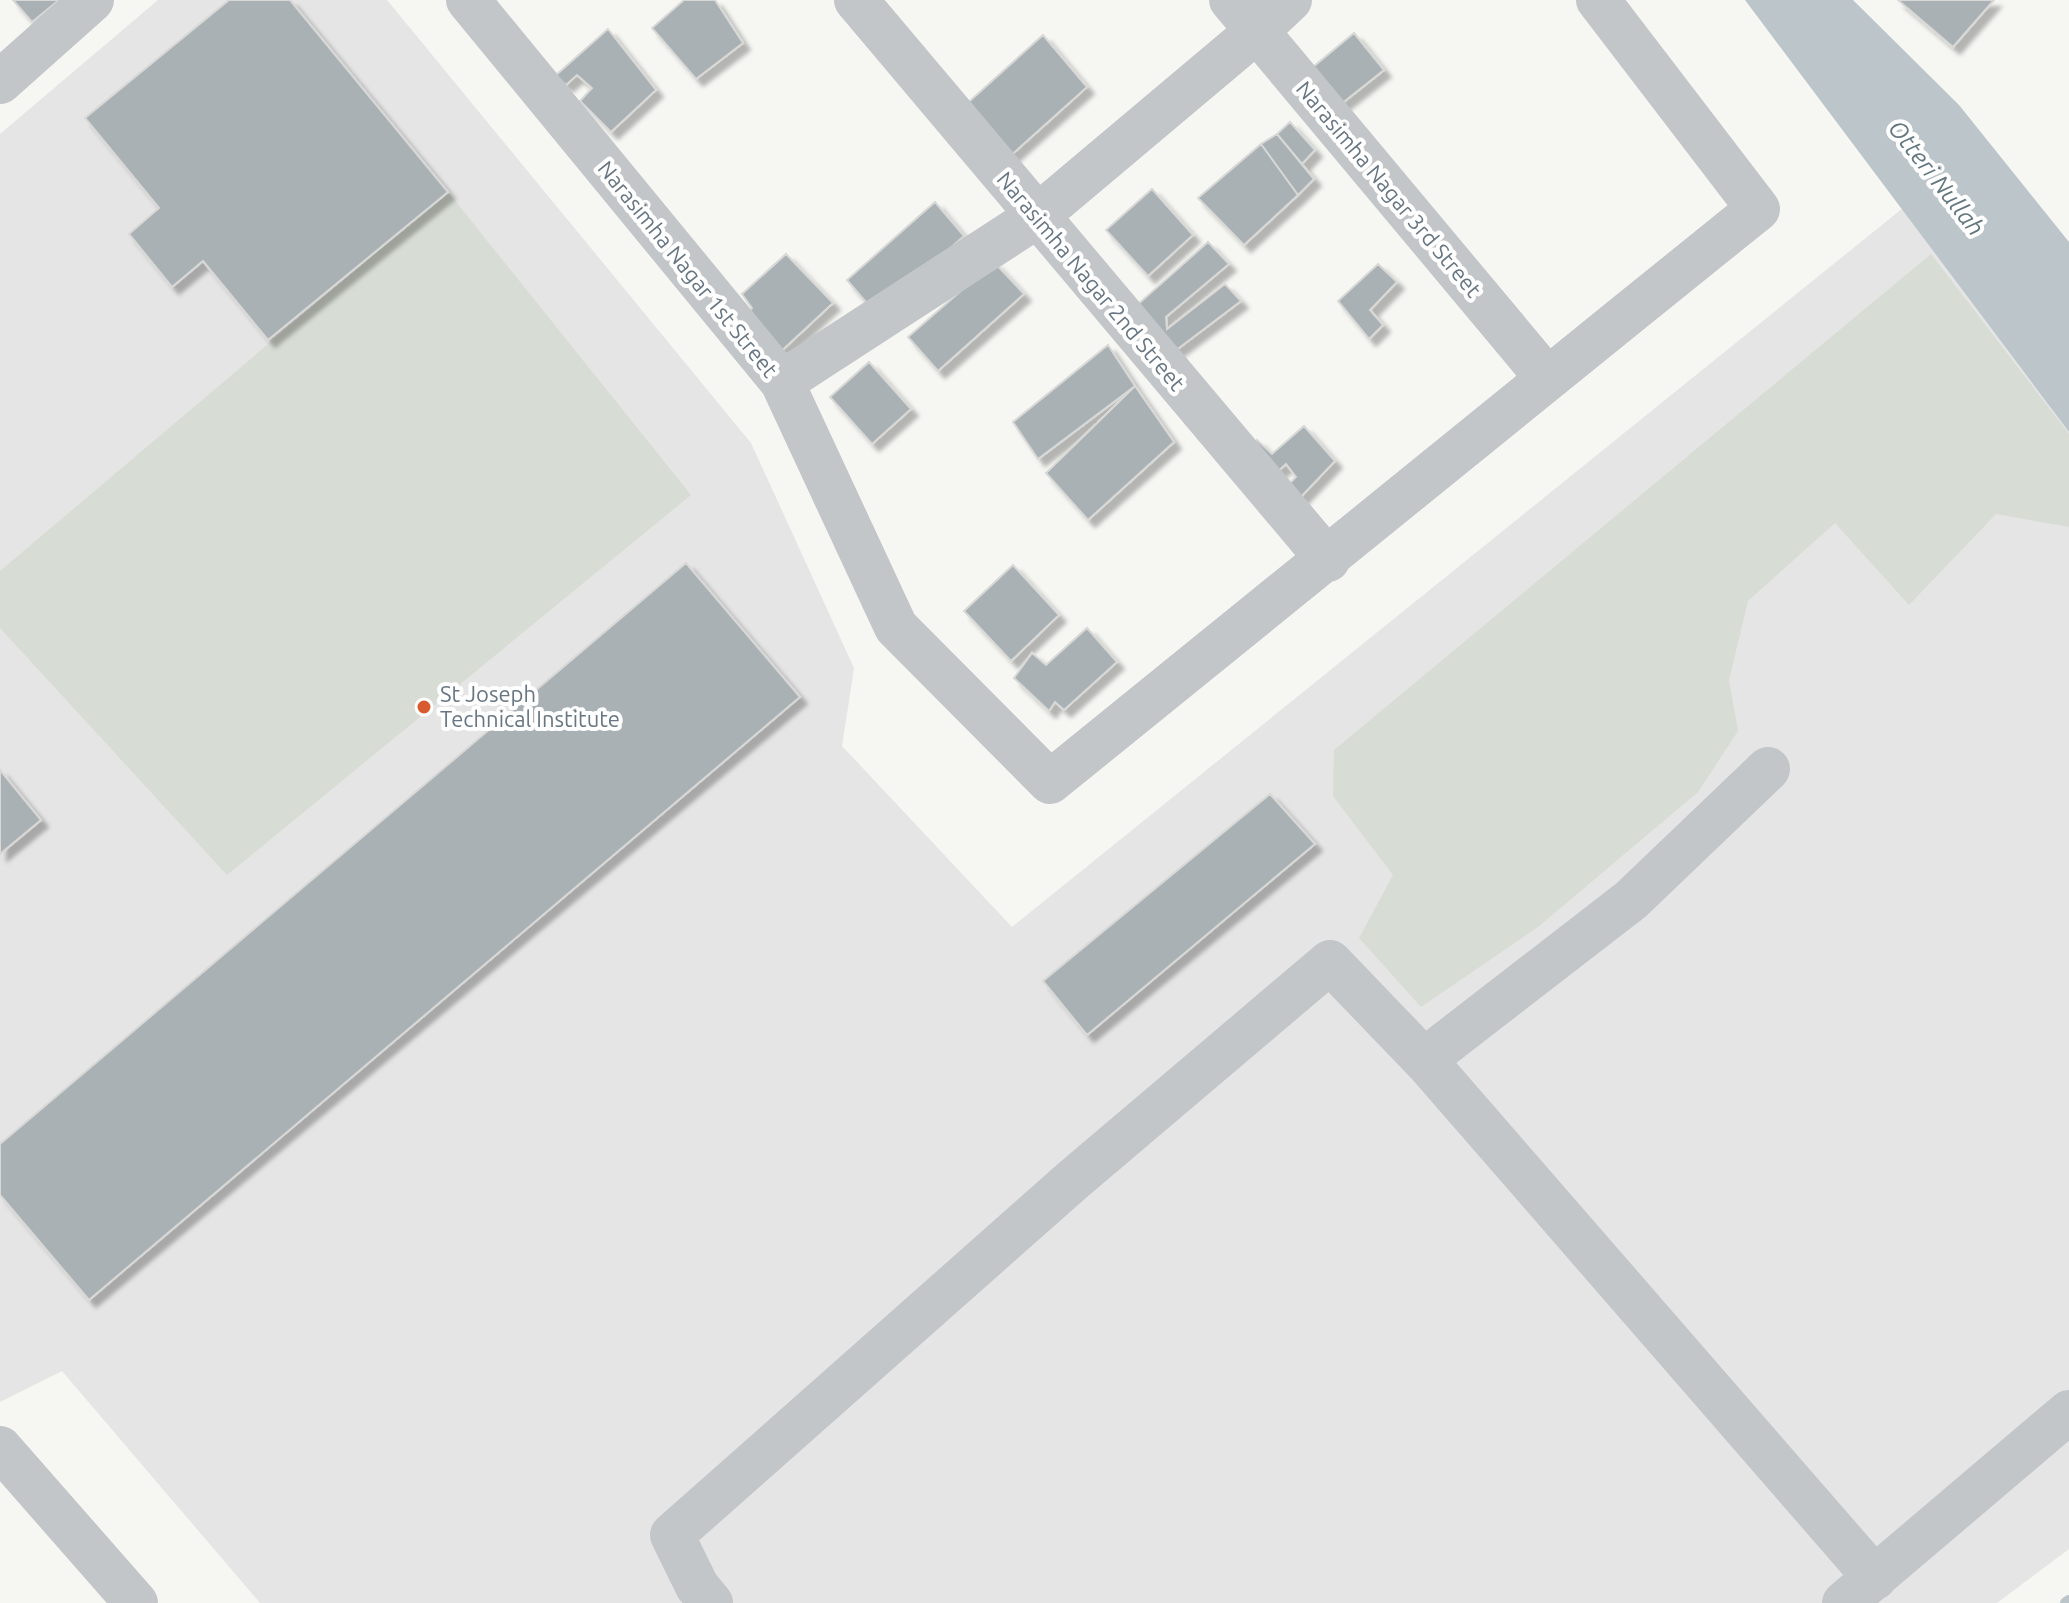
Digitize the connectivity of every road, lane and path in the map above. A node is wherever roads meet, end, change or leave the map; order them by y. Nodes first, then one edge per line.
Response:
1 (92, 0) edge
2 (468, 0) edge
3 (856, 0) edge
4 (1290, 0) edge
5 (1598, 0) edge
6 (1244, 16) edge
7 (1, 79) edge
8 (1036, 217) junction
9 (1547, 378) junction
10 (782, 382) junction
11 (1328, 560) junction
12 (1768, 769) dead end
13 (1424, 1060) junction
14 (2069, 1412) edge
15 (0, 1448) edge
16 (1860, 1590) edge
17 (136, 1603) edge
18 (711, 1603) edge

1 - 7 street
2 - 10 street, Narasimha Nagar 1st Street
3 - 8 street, Narasimha Nagar 2nd Street
4 - 6 street
5 - 9 street
6 - 8 street
6 - 9 street, Narasimha Nagar 3rd Street
8 - 10 street
8 - 11 street, Narasimha Nagar 2nd Street
9 - 11 street
10 - 11 street, Narasimha Nagar 1st Street
12 - 13 street
13 - 16 street
13 - 18 street
14 - 16 street
15 - 17 street

